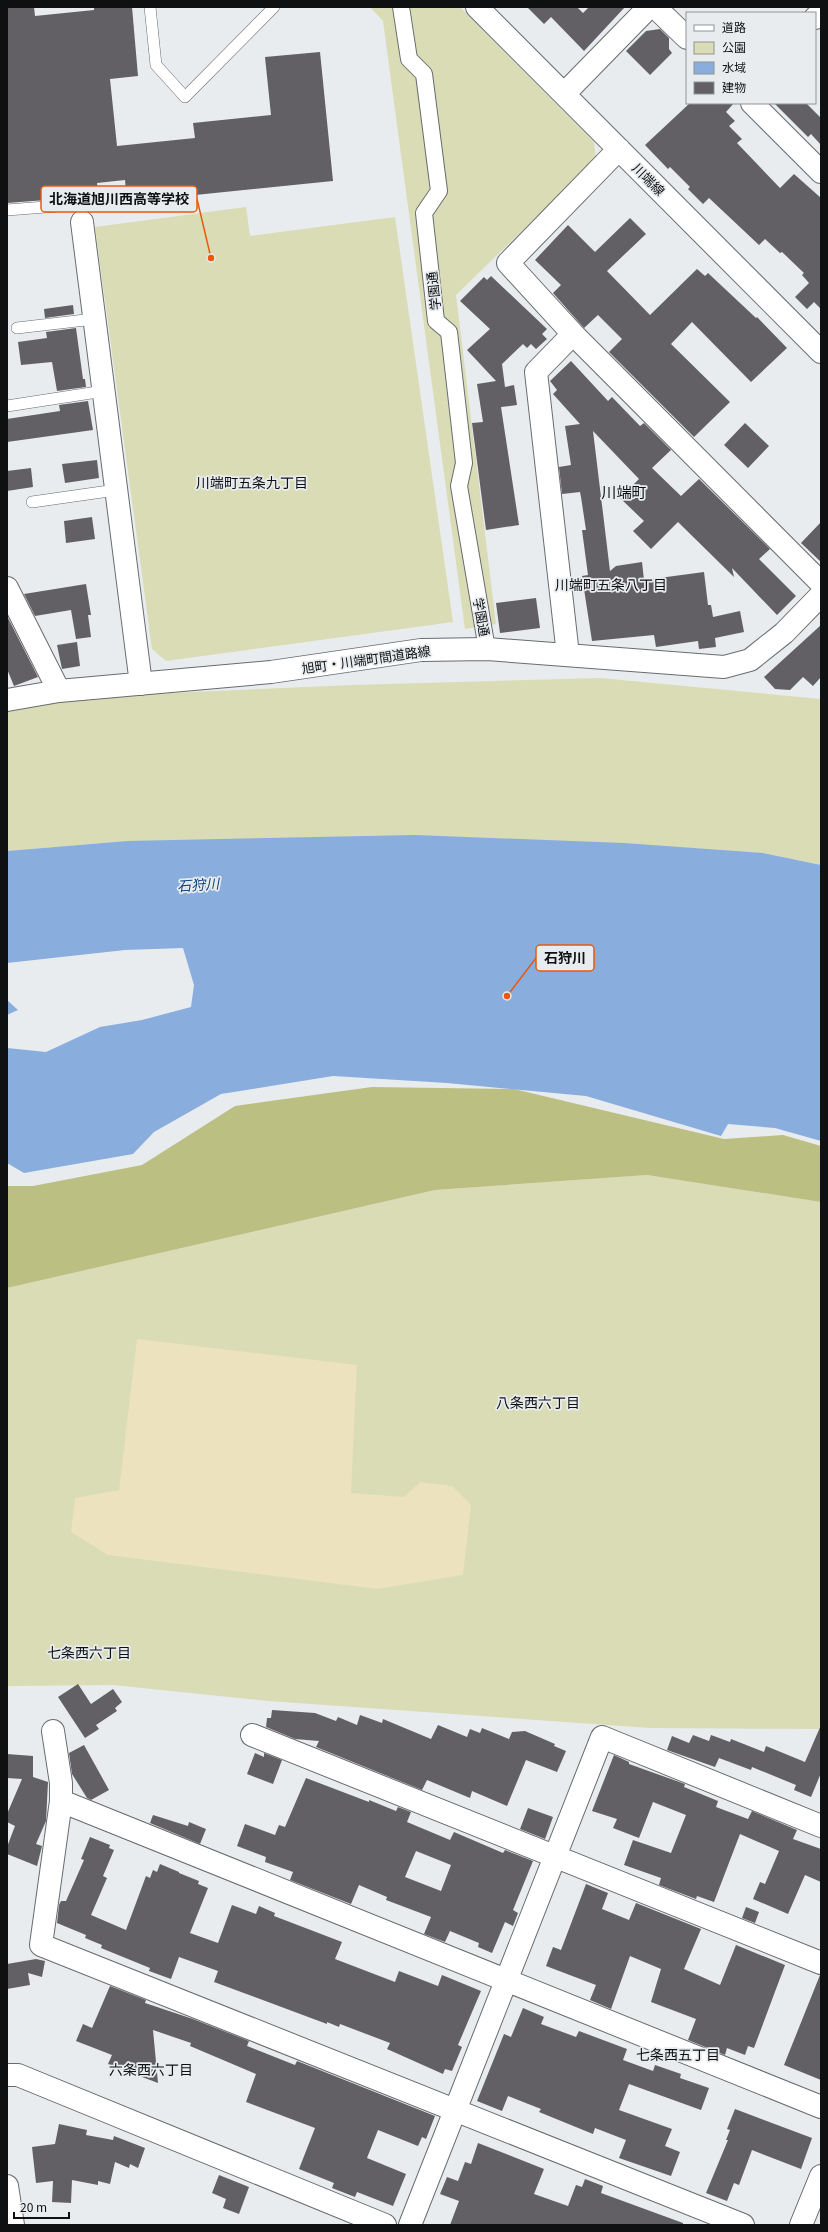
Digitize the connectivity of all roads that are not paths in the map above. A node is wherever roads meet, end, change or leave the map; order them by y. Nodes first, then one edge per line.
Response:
1 (150, 7) edge
2 (274, 7) edge
3 (401, 7) edge
4 (477, 7) edge
5 (649, 7) edge
6 (656, 7) edge
7 (686, 37) edge
8 (564, 94) junction
9 (753, 104) edge
10 (619, 149) junction
11 (821, 172) edge
12 (7, 210) edge
13 (83, 213) joint
14 (94, 319) junction
15 (17, 328) dead end
16 (573, 334) junction
17 (821, 352) edge
18 (104, 391) junction
19 (7, 406) edge
20 (116, 490) junction
21 (32, 502) dead end
22 (821, 583) edge
23 (7, 588) edge
24 (821, 595) edge
25 (487, 649) junction
26 (568, 655) junction
27 (141, 684) junction
28 (59, 691) junction
29 (7, 700) edge
30 (53, 1731) dead end
31 (252, 1736) dead end
32 (61, 1801) junction
33 (821, 1826) edge
34 (556, 1857) junction
35 (821, 1963) edge
36 (508, 1981) junction
37 (7, 2075) edge
38 (821, 2107) edge
39 (456, 2111) junction
40 (821, 2176) edge
41 (7, 2186) edge
42 (13, 2225) edge
43 (385, 2225) edge
44 (410, 2225) edge
45 (743, 2225) edge
46 (801, 2225) edge

1 - 2 lane
3 - 25 street, 学園通
4 - 8 street, 川端線
5 - 8 street
6 - 7 street
8 - 10 street, 川端線
9 - 11 street
10 - 16 street
10 - 17 street, 川端線
12 - 13 lane
13 - 14 street
14 - 15 lane
14 - 18 street
16 - 22 street
16 - 26 street
18 - 19 lane
18 - 20 street
20 - 21 lane
20 - 27 street
23 - 28 street
24 - 26 street, 旭町・川端町間道路線
25 - 26 street, 旭町・川端町間道路線
25 - 27 street, 旭町・川端町間道路線
27 - 28 street, 旭町・川端町間道路線
28 - 29 street, 旭町・川端町間道路線
30 - 32 street
31 - 34 street
32 - 36 street
32 - 39 street
33 - 34 street
34 - 35 street
34 - 36 street
36 - 38 street
36 - 39 street
37 - 43 street
39 - 44 street
39 - 45 street
40 - 46 street
41 - 42 street

